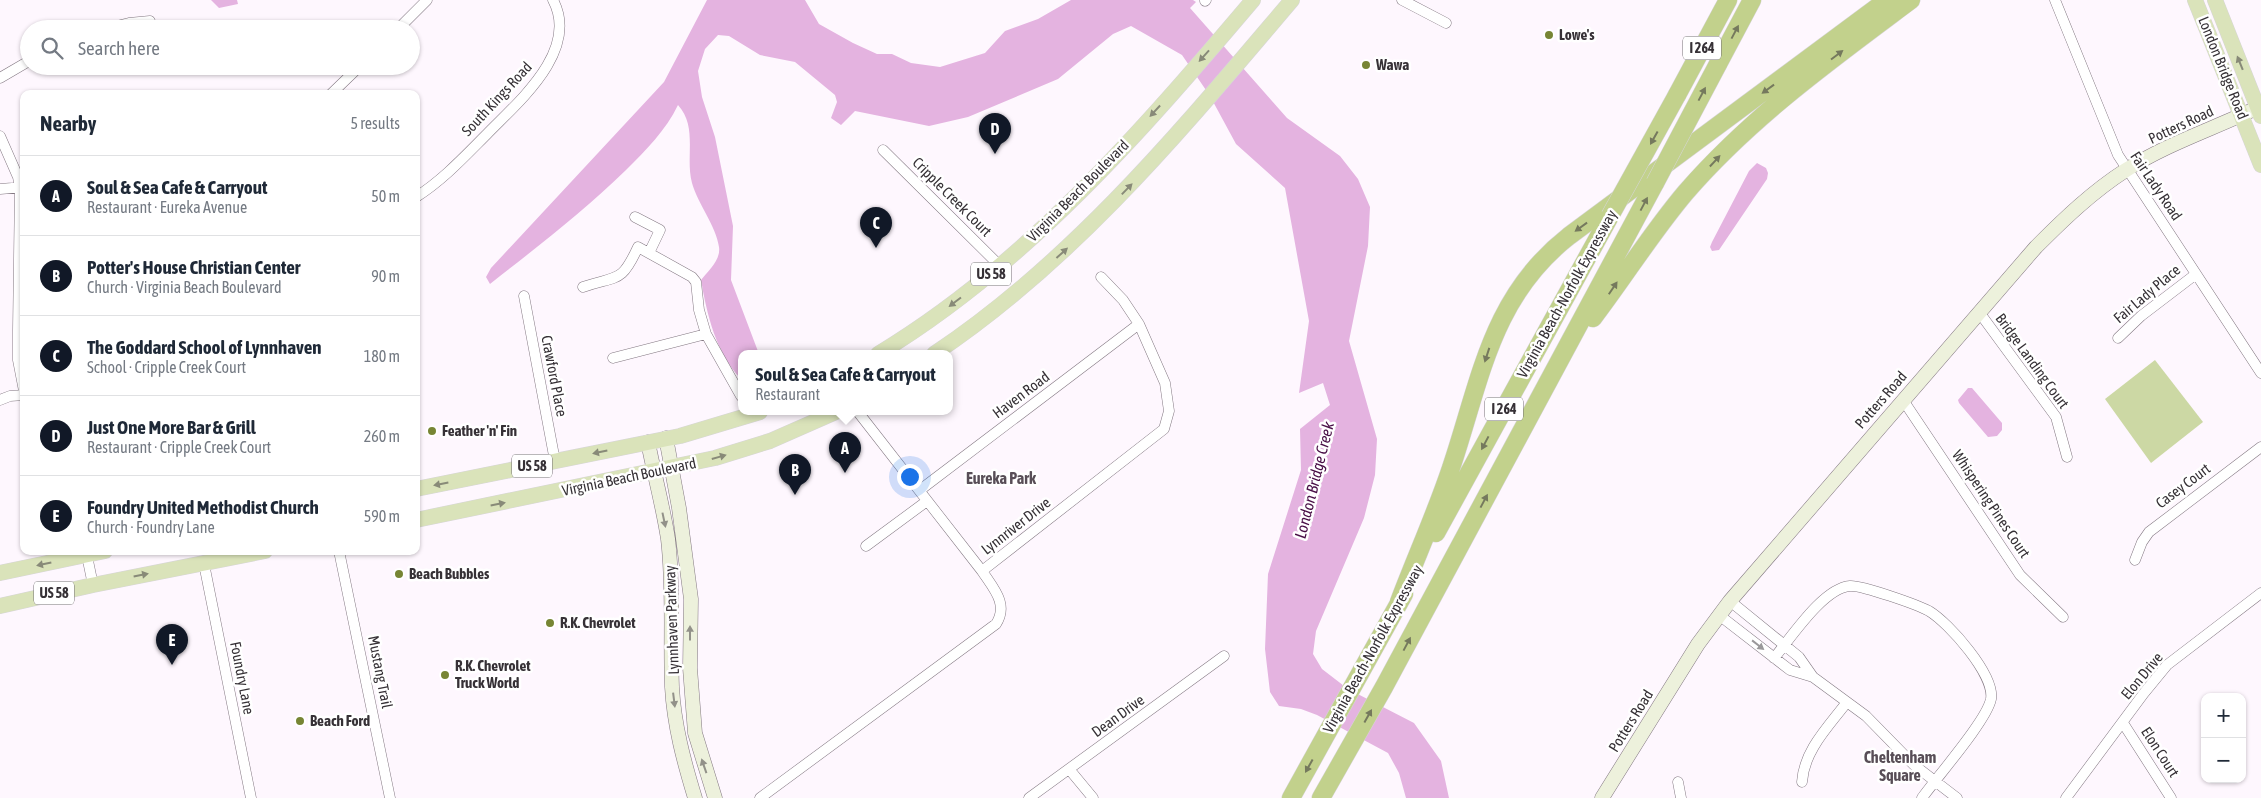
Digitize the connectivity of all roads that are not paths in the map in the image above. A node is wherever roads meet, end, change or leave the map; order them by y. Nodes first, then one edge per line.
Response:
1 (427, 0) edge
2 (553, 0) edge
3 (1253, 0) edge
4 (1292, 0) edge
5 (1402, 0) edge
6 (1728, 0) edge
7 (1752, 0) edge
8 (1887, 0) edge
9 (1911, 0) edge
10 (2055, 0) edge
11 (2195, 0) edge
12 (2215, 0) edge
13 (407, 20) edge
14 (1446, 23) dead end
15 (20, 66) edge
16 (351, 75) edge
17 (0, 78) edge
18 (335, 90) edge
19 (2260, 110) edge
20 (2242, 115) junction
21 (0, 136) edge
22 (883, 150) dead end
23 (2261, 165) edge
24 (2127, 170) junction
25 (20, 182) edge
26 (20, 187) edge
27 (0, 189) edge
28 (420, 195) edge
29 (635, 217) dead end
30 (649, 253) junction
31 (20, 259) edge
32 (1000, 266) junction
33 (2196, 274) junction
34 (1101, 277) dead end
35 (583, 287) dead end
36 (524, 296) dead end
37 (1979, 312) junction
38 (1140, 324) junction
39 (706, 334) junction
40 (2118, 338) dead end
41 (884, 350) edge
42 (940, 350) edge
43 (613, 358) dead end
44 (1554, 370) junction
45 (20, 371) edge
46 (2261, 373) edge
47 (738, 391) edge
48 (20, 394) edge
49 (0, 400) edge
50 (1903, 400) junction
51 (746, 415) edge
52 (829, 415) edge
53 (860, 415) edge
54 (666, 438) junction
55 (648, 442) junction
56 (2261, 448) edge
57 (2067, 457) dead end
58 (555, 462) junction
59 (672, 469) junction
60 (654, 473) junction
61 (420, 488) edge
62 (920, 490) junction
63 (927, 501) junction
64 (420, 519) edge
65 (866, 546) dead end
66 (78, 555) edge
67 (87, 555) edge
68 (246, 555) edge
69 (340, 555) edge
70 (2135, 560) dead end
71 (204, 564) junction
72 (982, 571) junction
73 (0, 573) edge
74 (93, 585) junction
75 (2261, 593) edge
76 (1730, 601) junction
77 (1399, 602) junction
78 (0, 606) edge
79 (1719, 615) junction
80 (2063, 617) dead end
81 (1785, 645) junction
82 (1224, 656) dead end
83 (1774, 658) junction
84 (1813, 677) junction
85 (1847, 702) junction
86 (2123, 723) junction
87 (1069, 770) junction
88 (1934, 780) junction
89 (1678, 782) dead end
90 (1802, 782) dead end
91 (251, 798) edge
92 (390, 798) edge
93 (695, 798) edge
94 (715, 798) edge
95 (760, 798) edge
96 (1029, 798) edge
97 (1093, 798) edge
98 (1291, 798) edge
99 (1321, 798) edge
100 (1602, 798) edge
101 (1681, 798) edge
102 (1922, 798) edge
103 (1957, 798) edge
104 (2066, 798) edge
105 (2171, 798) edge

1 - 13 street
2 - 28 street, South Kings Road
3 -> 32 main road, Virginia Beach Boulevard / US 58
42 -> 4 main road, US 58
5 - 14 street
6 -> 77 highway, Virginia Beach-Norfolk Expressway / I 264, bridge
44 -> 7 highway, Virginia Beach-Norfolk Expressway / I 264, bridge
8 -> 77 highway
44 -> 9 highway
10 - 24 street, Fair Lady Road
11 - 20 main road, London Bridge Road
19 -> 12 main road, London Bridge Road
15 - 17 street
16 - 18 street
19 - 20 street, Potters Road
20 - 23 main road, London Bridge Road
20 - 24 street, Potters Road
21 - 25 street
22 - 32 street, Cripple Creek Court
24 - 33 street, Fair Lady Road
24 - 37 street, Potters Road
26 - 27 street
29 - 30 street
30 - 35 street
30 - 39 street
31 - 45 street
32 -> 41 main road, Virginia Beach Boulevard / US 58
33 - 40 street, Fair Lady Place
33 - 46 street, Fair Lady Road
34 - 38 street, Lynnriver Drive
36 - 58 street, Crawford Place
37 - 50 street, Potters Road
37 - 57 street, Bridge Landing Court
38 - 62 street, Haven Road
38 - 72 street, Lynnriver Drive
39 - 43 street
39 - 47 street
99 -> 44 highway, Virginia Beach-Norfolk Expressway / I 264
48 - 49 street
50 - 76 street, Potters Road
50 - 80 street, Whispering Pines Court
51 - 54 main road, Virginia Beach Boulevard / US 58
59 -> 52 main road, Virginia Beach Boulevard / US 58
53 - 62 street
54 - 55 main road, Virginia Beach Boulevard / US 58
54 - 59 street, Lynnhaven Parkway
55 -> 58 main road, Virginia Beach Boulevard / US 58
55 - 60 street, Lynnhaven Parkway
56 - 70 street, Casey Court
58 -> 61 main road, Virginia Beach Boulevard / US 58
59 - 60 main road, Virginia Beach Boulevard / US 58
94 -> 59 street, Lynnhaven Parkway
64 -> 60 main road, Virginia Beach Boulevard / US 58
60 -> 93 street, Lynnhaven Parkway
62 - 63 street
63 - 65 street
63 - 72 street
66 -> 73 main road, US 58
67 - 74 street
68 - 71 main road, US 58
69 - 92 street, Mustang Trail
74 -> 71 main road, US 58
71 - 91 street, Foundry Lane
72 - 95 street, Lynnriver Drive
74 - 78 main road, US 58
75 - 86 street, Elon Drive
76 - 79 street, Potters Road
76 - 81 street
77 -> 98 highway, Virginia Beach-Norfolk Expressway / I 264
79 -> 83 street
79 - 100 street, Potters Road
81 - 83 street
81 - 84 street
81 - 88 street
82 - 87 street, Dean Drive
83 - 84 street
84 - 85 street
85 - 88 street
85 - 90 street
86 - 104 street, Elon Drive
86 - 105 street, Elon Court
87 - 96 street, Dean Drive
87 - 97 street
88 - 102 street
88 - 103 street
89 - 101 street

